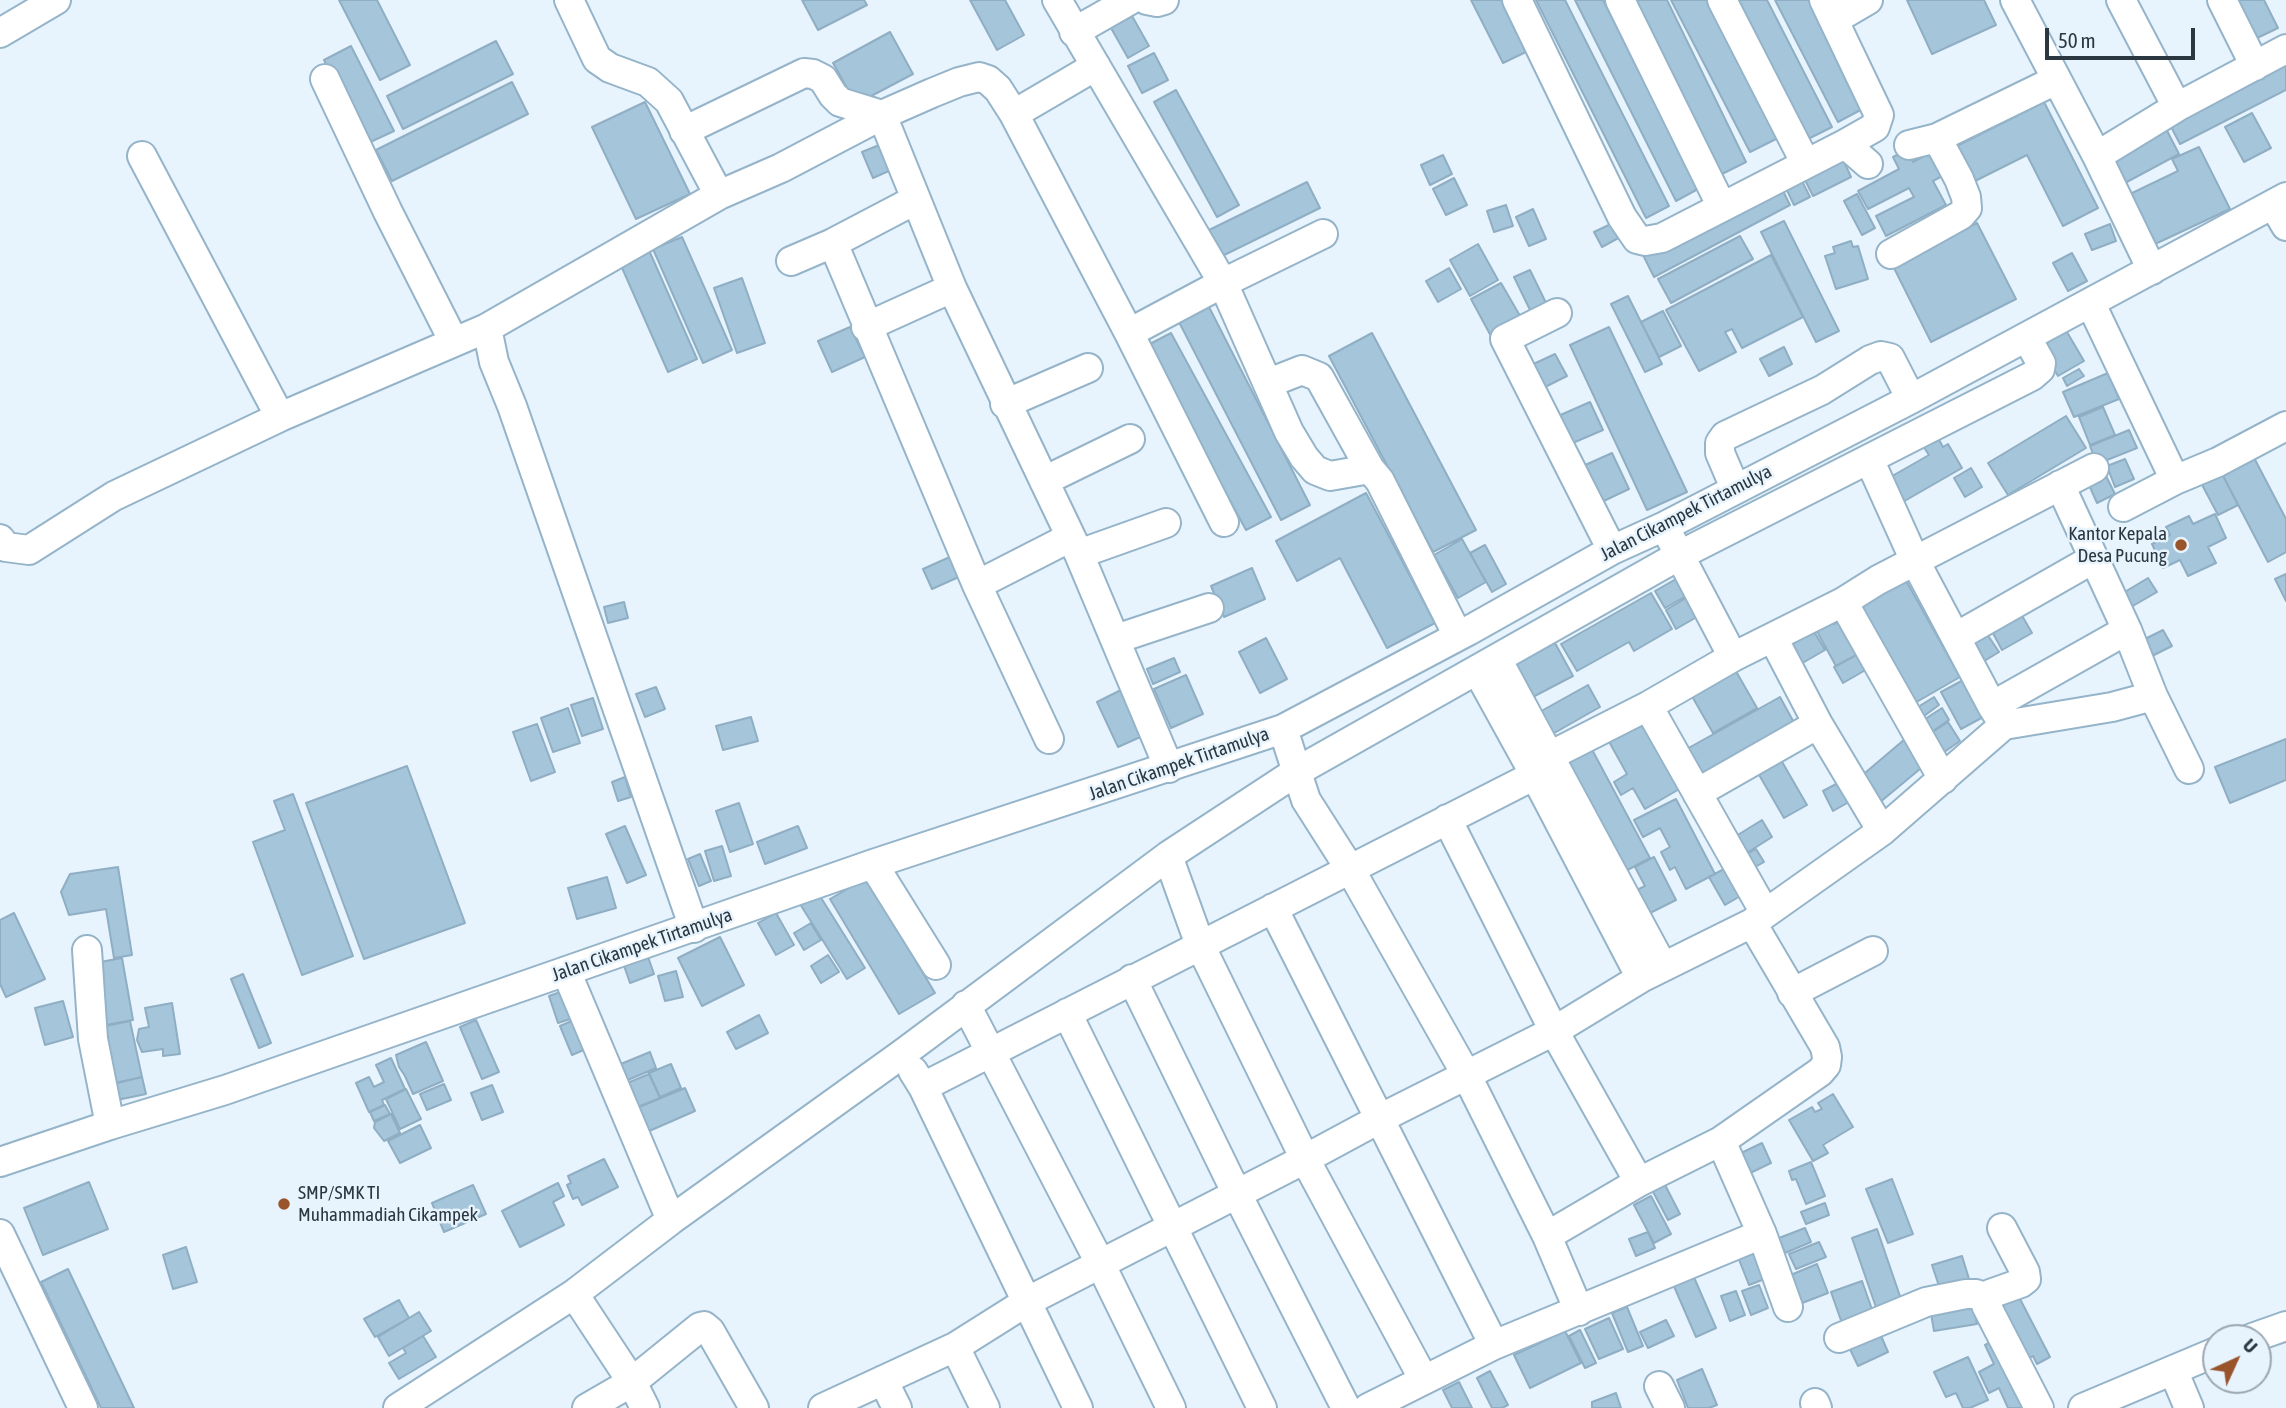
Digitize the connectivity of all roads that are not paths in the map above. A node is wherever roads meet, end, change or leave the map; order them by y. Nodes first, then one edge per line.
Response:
1 (56, 0) edge
2 (569, 0) edge
3 (1038, 0) edge
4 (1057, 0) edge
5 (1130, 0) edge
6 (1147, 0) edge
7 (1164, 0) edge
8 (1517, 0) edge
9 (1620, 0) edge
10 (1722, 0) edge
11 (1868, 0) edge
12 (2015, 0) edge
13 (2121, 0) edge
14 (2222, 0) edge
15 (1829, 10) edge
16 (0, 33) edge
17 (1084, 48) junction
18 (2286, 49) edge
19 (2255, 66) junction
20 (325, 79) dead end
21 (2056, 80) junction
22 (2177, 107) junction
23 (1014, 114) junction
24 (883, 116) junction
25 (684, 131) junction
26 (1937, 138) junction
27 (1844, 144) junction
28 (1909, 145) dead end
29 (142, 156) dead end
30 (2097, 156) junction
31 (1806, 164) junction
32 (1868, 164) dead end
33 (719, 195) junction
34 (915, 200) junction
35 (1721, 205) junction
36 (2282, 209) edge
37 (1323, 234) dead end
38 (833, 243) junction
39 (1891, 254) dead end
40 (790, 261) dead end
41 (2152, 270) junction
42 (1223, 283) junction
43 (952, 288) junction
44 (2091, 304) junction
45 (1557, 313) dead end
46 (866, 327) junction
47 (487, 328) junction
48 (1129, 333) junction
49 (2027, 338) junction
50 (454, 342) junction
51 (1088, 368) dead end
52 (1269, 383) junction
53 (1912, 399) junction
54 (1005, 404) junction
55 (280, 417) junction
56 (2286, 426) edge
57 (1130, 439) dead end
58 (1869, 459) junction
59 (2094, 468) dead end
60 (1370, 469) junction
61 (2175, 480) junction
62 (1044, 481) junction
63 (2060, 485) junction
64 (1735, 488) junction
65 (2123, 507) dead end
66 (1224, 522) dead end
67 (1166, 523) dead end
68 (1665, 526) junction
69 (0, 539) edge
70 (1074, 546) junction
71 (1612, 550) junction
72 (1680, 555) junction
73 (2093, 559) junction
74 (1915, 561) junction
75 (977, 585) junction
76 (1843, 602) junction
77 (1209, 608) dead end
78 (2127, 630) junction
79 (1463, 633) junction
80 (1956, 637) junction
81 (1773, 638) junction
82 (1116, 639) junction
83 (1733, 657) junction
84 (1487, 665) junction
85 (2153, 696) junction
86 (1648, 706) junction
87 (1998, 715) junction
88 (1818, 724) junction
89 (1283, 729) junction
90 (1049, 739) dead end
91 (1538, 766) junction
92 (1169, 768) junction
93 (2189, 769) dead end
94 (1296, 772) junction
95 (1943, 779) junction
96 (1697, 793) junction
97 (1447, 819) junction
98 (1882, 831) junction
99 (1168, 856) junction
100 (873, 864) junction
101 (1350, 869) junction
102 (1273, 908) junction
103 (1758, 918) junction
104 (694, 928) junction
105 (1200, 945) junction
106 (87, 950) dead end
107 (1873, 950) dead end
108 (936, 965) dead end
109 (566, 971) junction
110 (1652, 973) junction
111 (1132, 979) junction
112 (1793, 993) junction
113 (966, 1005) junction
114 (1067, 1013) junction
115 (1554, 1031) junction
116 (991, 1051) junction
117 (902, 1054) junction
118 (1467, 1076) junction
119 (923, 1087) junction
120 (1381, 1118) junction
121 (110, 1125) junction
122 (1721, 1141) junction
123 (1, 1156) edge
124 (1306, 1159) junction
125 (1639, 1182) junction
126 (1237, 1194) junction
127 (671, 1220) junction
128 (1175, 1227) junction
129 (2002, 1228) dead end
130 (0, 1234) edge
131 (1762, 1234) junction
132 (1547, 1236) junction
133 (1100, 1263) junction
134 (574, 1294) junction
135 (1986, 1298) junction
136 (1028, 1301) junction
137 (1788, 1307) dead end
138 (1579, 1311) junction
139 (1839, 1338) dead end
140 (1494, 1345) junction
141 (955, 1347) junction
142 (2202, 1358) edge
143 (2173, 1370) junction
144 (883, 1380) junction
145 (1424, 1380) junction
146 (632, 1382) junction
147 (405, 1406) edge
148 (83, 1408) edge
149 (587, 1408) edge
150 (645, 1408) edge
151 (754, 1408) edge
152 (824, 1408) edge
153 (897, 1408) edge
154 (985, 1408) edge
155 (1078, 1408) edge
156 (1171, 1408) edge
157 (1262, 1408) edge
158 (1346, 1408) edge
159 (1368, 1408) edge
160 (2039, 1408) edge
161 (2083, 1408) edge
162 (2189, 1408) edge

1 - 16 street
2 - 25 street
3 - 17 street
4 - 17 street
5 - 17 street
6 - 7 street
8 - 35 street
9 - 35 street
10 - 31 street
11 - 15 street
12 - 21 street
13 - 22 street
14 - 19 street
15 - 27 street
17 - 23 street
17 - 42 street
18 - 19 street
19 - 22 street
20 - 50 street
21 - 26 street
21 - 30 street
22 - 30 street
23 - 24 street
23 - 48 street
24 - 25 street
24 - 33 street
24 - 34 street
25 - 33 street
26 - 28 street
26 - 39 street
27 - 31 street
27 - 32 street
29 - 55 street
30 - 41 street
31 - 35 street
33 - 47 street
34 - 38 street
34 - 43 street
36 - 41 street, Jalan Cikampek Tirtamulya
37 - 42 street
38 - 40 street
38 - 46 street
41 - 44 street, Jalan Cikampek Tirtamulya
42 - 48 street
42 - 52 street
43 - 46 street
43 - 54 street
44 - 49 street, Jalan Cikampek Tirtamulya
44 - 61 street
45 - 71 street
46 - 75 street
47 - 50 street
47 - 104 street
48 - 66 street
49 - 53 street, Jalan Cikampek Tirtamulya
49 - 58 street
50 - 55 street
51 - 54 street
52 - 60 street
52 - 60 street
53 - 64 street, Jalan Cikampek Tirtamulya
53 - 64 street
54 - 62 street
55 - 69 street
56 - 61 street
57 - 62 street
58 - 72 street
58 - 74 street
59 - 63 street
60 - 79 street
61 - 65 street
62 - 70 street
63 - 73 street
63 - 74 street
64 - 68 street, Jalan Cikampek Tirtamulya
67 - 70 street
68 - 71 street, Jalan Cikampek Tirtamulya
68 - 72 street
70 - 75 street
70 - 82 street
71 - 79 street, Jalan Cikampek Tirtamulya
72 - 83 street
72 - 84 street
73 - 78 street
73 - 80 street
74 - 76 street
74 - 80 street
75 - 90 street
76 - 81 street
76 - 95 street
77 - 82 street
78 - 85 street
78 - 87 street
79 - 84 street
79 - 89 street, Jalan Cikampek Tirtamulya
80 - 87 street
81 - 83 street
81 - 88 street
82 - 92 street
83 - 86 street
84 - 91 street
84 - 94 street
85 - 87 street
85 - 93 street
86 - 91 street
86 - 96 street
87 - 95 street
88 - 96 street
88 - 98 street
89 - 92 street, Jalan Cikampek Tirtamulya
89 - 94 street
91 - 97 street
91 - 110 street
92 - 100 street, Jalan Cikampek Tirtamulya
94 - 99 street
94 - 101 street
95 - 98 street
96 - 103 street
97 - 101 street
97 - 115 street
98 - 103 street
99 - 105 street
99 - 113 street
100 - 104 street, Jalan Cikampek Tirtamulya
100 - 108 street
101 - 102 street
101 - 118 street
102 - 105 street
102 - 120 street
103 - 110 street
103 - 112 street
104 - 109 street, Jalan Cikampek Tirtamulya
105 - 111 street
105 - 124 street
106 - 121 street
107 - 112 street
109 - 121 street, Jalan Cikampek Tirtamulya
109 - 127 street
110 - 115 street
111 - 114 street
111 - 126 street
112 - 122 street
113 - 116 street
113 - 117 street
114 - 116 street
114 - 128 street
115 - 118 street
115 - 125 street
116 - 119 street
116 - 133 street
117 - 119 street
117 - 127 street
118 - 120 street
118 - 132 street
119 - 136 street
120 - 124 street
120 - 140 street
121 - 123 street, Jalan Cikampek Tirtamulya
122 - 125 street
122 - 131 street
124 - 126 street
124 - 145 street
125 - 132 street
126 - 128 street
126 - 158 street
127 - 134 street
128 - 133 street
128 - 157 street
129 - 135 street
130 - 148 street
131 - 137 street
131 - 138 street
132 - 138 street
133 - 136 street
133 - 156 street
134 - 146 street
134 - 147 street
135 - 139 street
135 - 160 street
136 - 141 street
136 - 155 street
138 - 140 street
140 - 145 street
141 - 144 street
141 - 154 street
142 - 143 street
143 - 161 street
143 - 162 street
144 - 152 street
144 - 153 street
145 - 159 street
146 - 149 street
146 - 150 street
146 - 151 street

